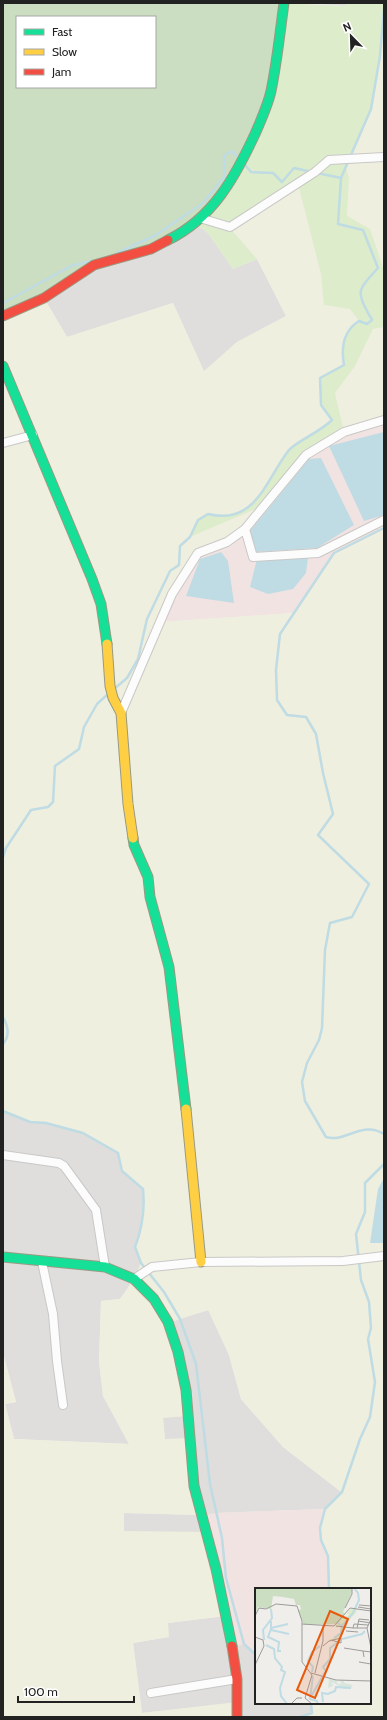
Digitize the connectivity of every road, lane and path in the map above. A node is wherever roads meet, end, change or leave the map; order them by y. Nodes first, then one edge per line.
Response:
1 (284, 3) edge
2 (384, 157) edge
3 (200, 218) junction
4 (3, 316) edge
5 (3, 366) edge
6 (384, 420) edge
7 (33, 435) junction
8 (3, 443) edge
9 (384, 520) edge
10 (245, 529) junction
11 (121, 714) junction
12 (3, 1155) edge
13 (384, 1256) edge
14 (3, 1257) edge
15 (42, 1262) junction
16 (201, 1262) junction
17 (105, 1267) junction
18 (138, 1277) junction
19 (63, 1404) dead end
20 (237, 1679) junction
21 (150, 1693) dead end
22 (237, 1717) edge

1 - 3 street
2 - 3 street
3 - 4 street
5 - 7 street
6 - 10 street
7 - 8 street
7 - 11 street
9 - 10 street
10 - 11 street
11 - 16 street
12 - 17 street
13 - 16 street
14 - 15 street
15 - 17 street
15 - 19 street
16 - 18 street
17 - 18 street
18 - 20 street
20 - 21 street
20 - 22 street

